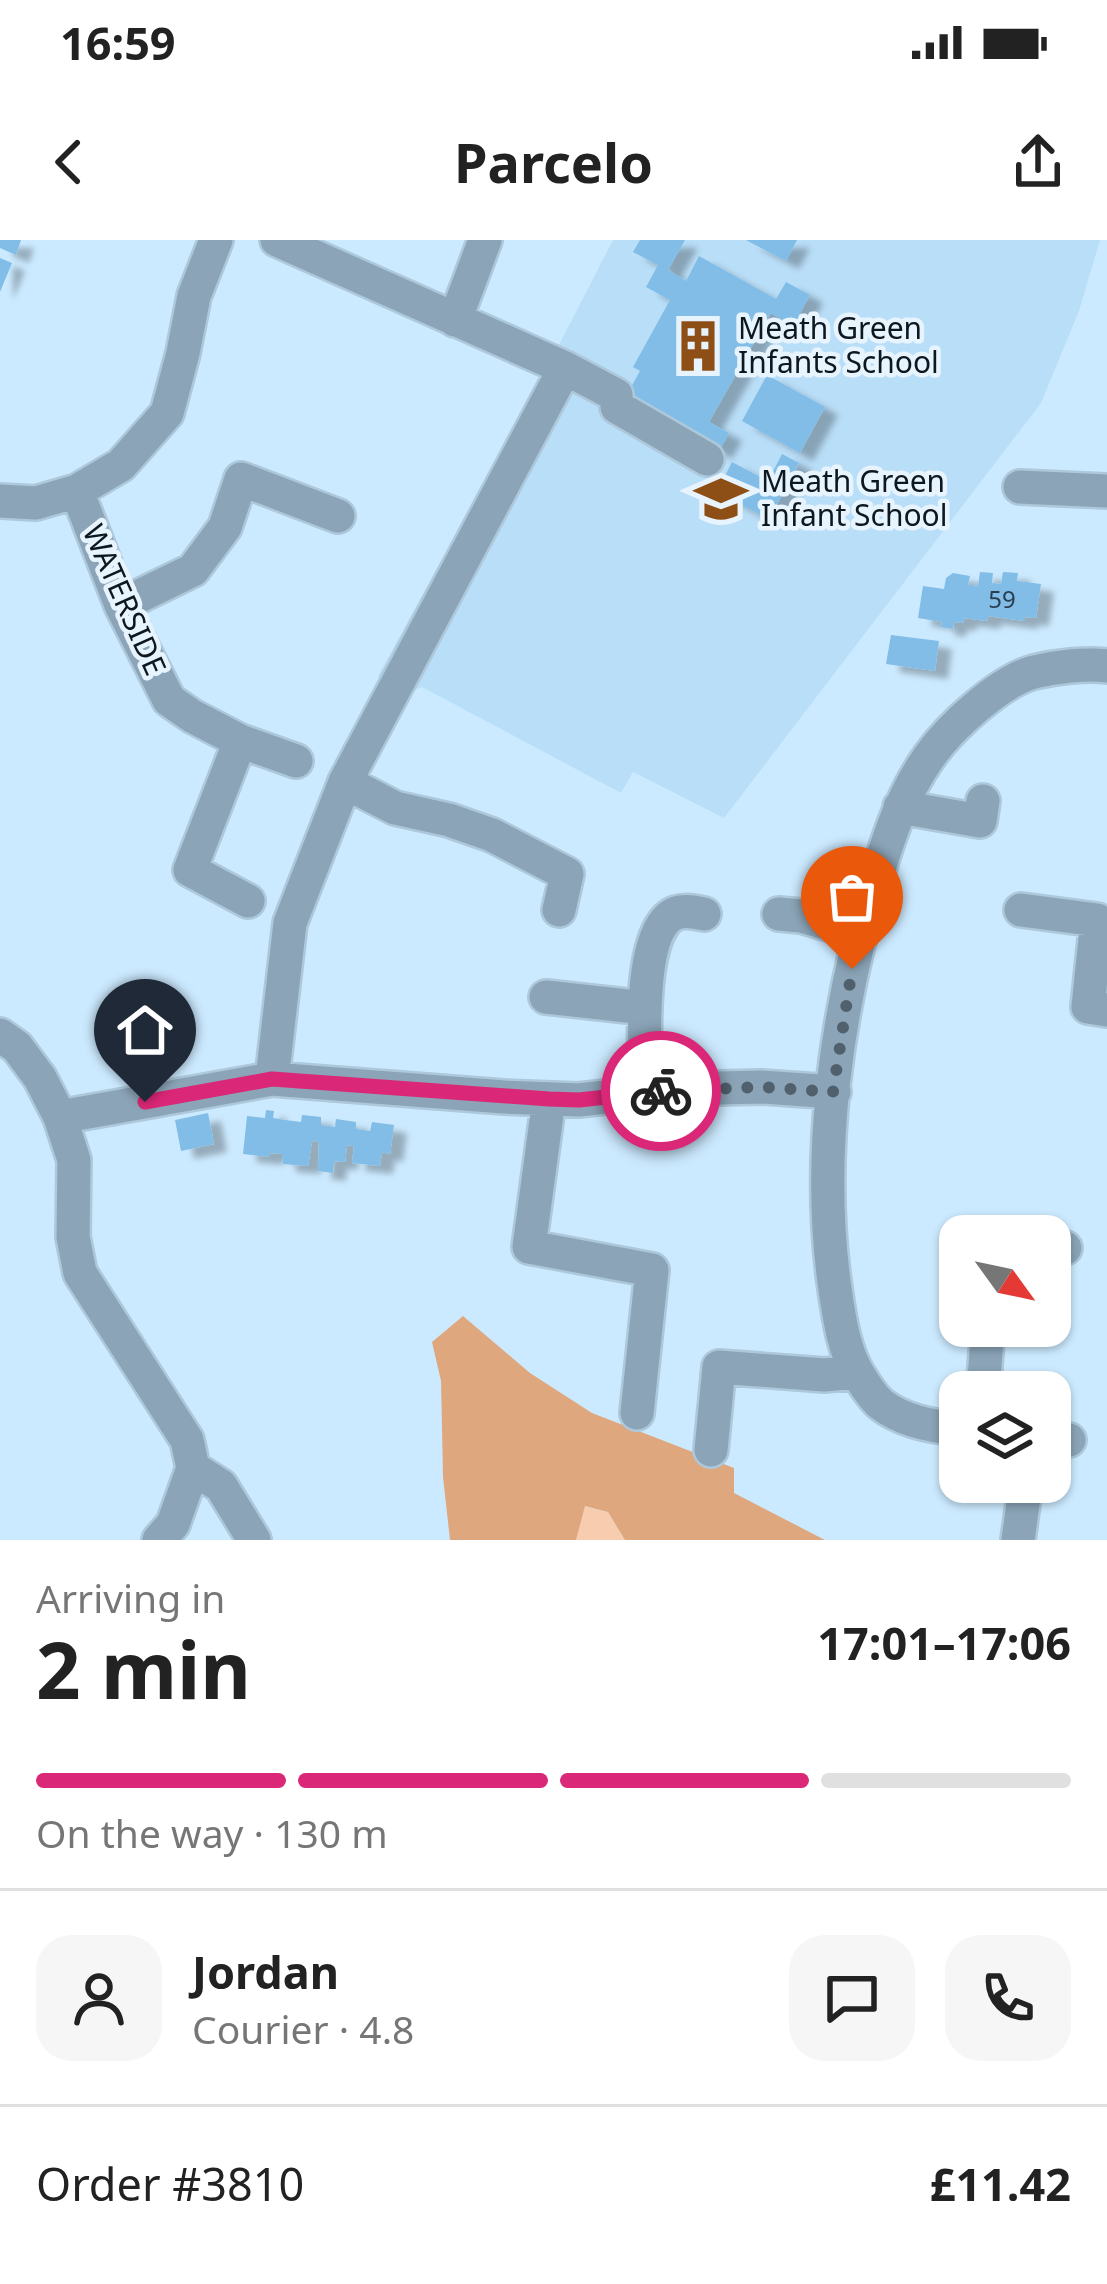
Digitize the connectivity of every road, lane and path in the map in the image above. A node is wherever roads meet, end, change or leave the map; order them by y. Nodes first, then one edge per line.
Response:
1 (216, 240) edge
2 (277, 240) edge
3 (485, 240) edge
4 (455, 320) junction
5 (558, 364) junction
6 (707, 459) dead end
7 (1020, 487) dead end
8 (1107, 490) edge
9 (77, 491) junction
10 (0, 502) edge
11 (338, 516) dead end
12 (122, 605) junction
13 (1107, 666) edge
14 (240, 741) junction
15 (296, 761) dead end
16 (344, 782) junction
17 (983, 801) dead end
18 (900, 807) junction
19 (248, 901) dead end
20 (559, 910) dead end
21 (1022, 910) dead end
22 (704, 914) dead end
23 (779, 914) dead end
24 (860, 933) junction
25 (546, 997) dead end
26 (644, 1008) junction
27 (1107, 1010) edge
28 (0, 1035) edge
29 (272, 1079) junction
30 (833, 1092) junction
31 (646, 1093) junction
32 (549, 1099) junction
33 (60, 1118) junction
34 (856, 1372) junction
35 (638, 1413) dead end
36 (939, 1427) edge
37 (711, 1450) dead end
38 (193, 1468) junction
39 (1023, 1503) edge
40 (159, 1540) edge
41 (254, 1540) edge
42 (1018, 1540) edge

1 - 9 street
2 - 4 street
3 - 4 street
4 - 5 street
5 - 6 street
5 - 16 street
7 - 8 street
9 - 10 street
9 - 12 street, WATERSIDE
11 - 12 street
12 - 14 street, WATERSIDE
13 - 18 street
14 - 15 street, WATERSIDE
14 - 19 street
16 - 20 street
16 - 29 street
17 - 18 street
18 - 24 street
21 - 27 street
22 - 26 street
23 - 24 street
24 - 30 street
25 - 26 street
26 - 31 street
28 - 33 street
29 - 32 street
29 - 33 street
30 - 31 street
30 - 34 street
31 - 32 street
32 - 35 street
33 - 38 street
34 - 36 street
34 - 37 street
38 - 40 street
38 - 41 street
39 - 42 street

